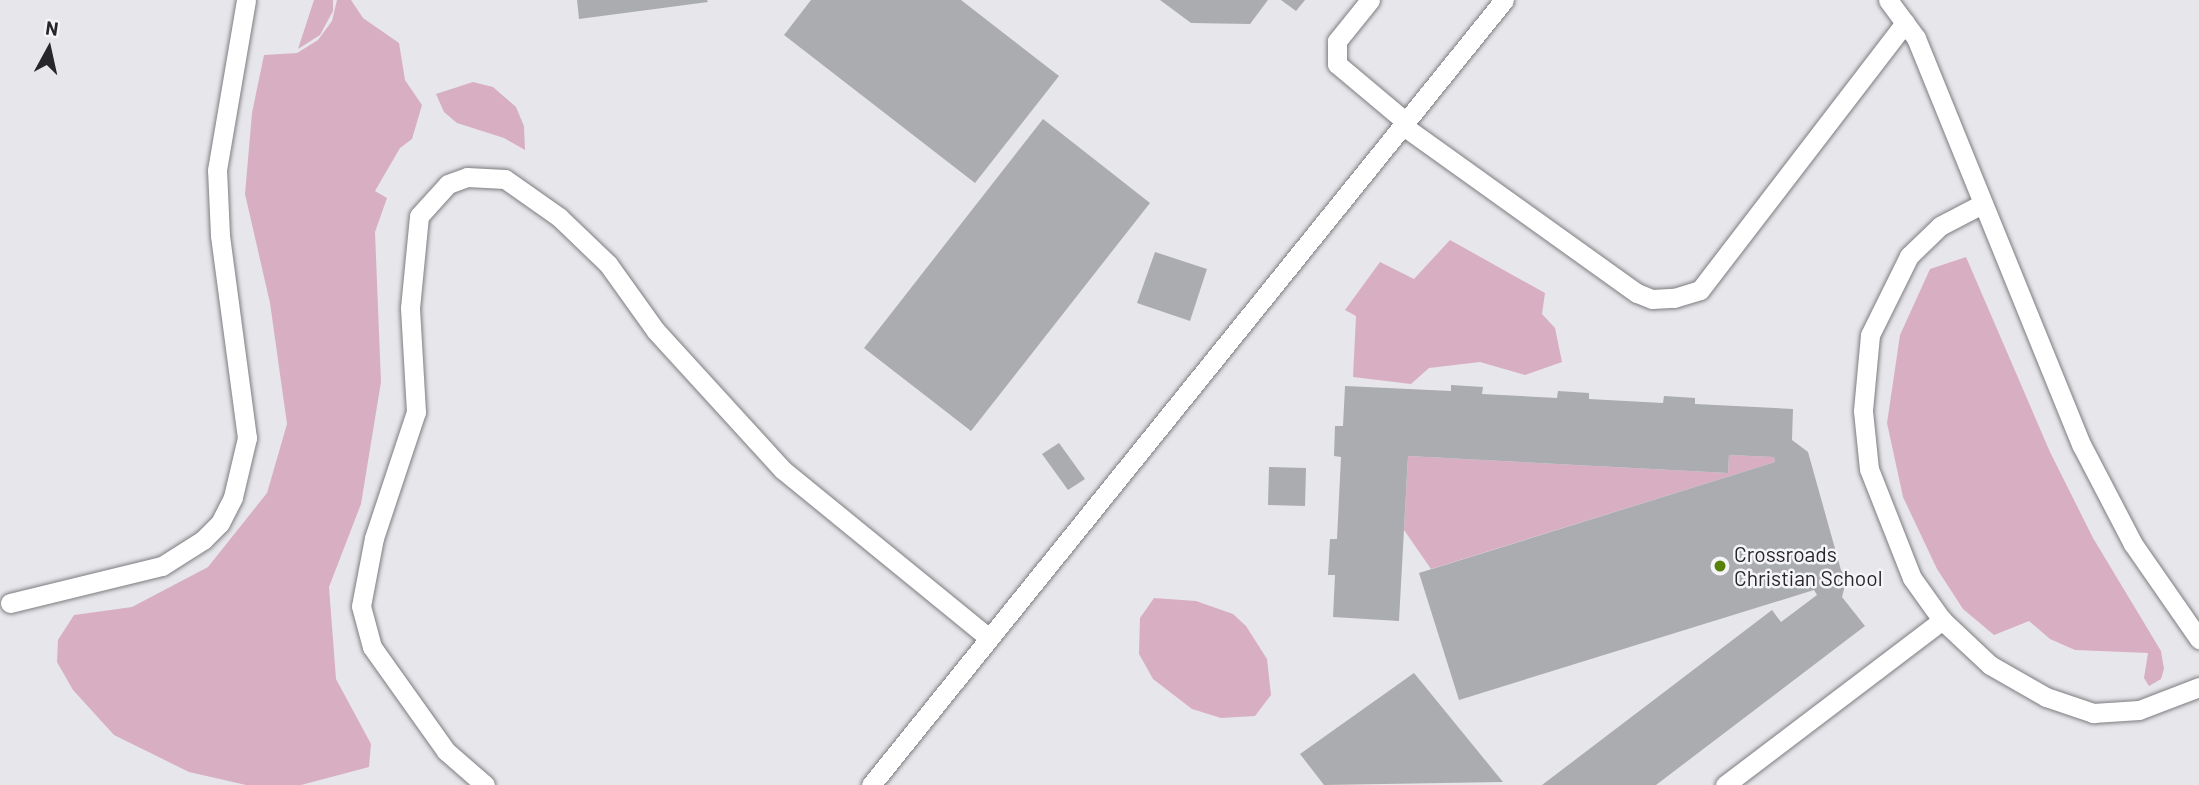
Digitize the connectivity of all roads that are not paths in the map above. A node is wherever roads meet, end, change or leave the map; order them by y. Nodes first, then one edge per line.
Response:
1 (246, 0) edge
2 (1370, 0) edge
3 (1504, 0) edge
4 (1888, 0) edge
5 (1905, 23) junction
6 (1404, 123) junction
7 (1983, 204) junction
8 (10, 603) dead end
9 (1942, 620) junction
10 (988, 637) junction
11 (2199, 639) edge
12 (2199, 687) edge
13 (485, 785) edge
14 (871, 785) edge
15 (1726, 785) edge

1 - 8 lane
2 - 6 lane
3 - 6 lane
4 - 5 lane
5 - 6 lane
5 - 7 lane
6 - 10 lane
7 - 9 lane
7 - 11 lane
9 - 12 lane
9 - 15 lane
10 - 13 lane
10 - 14 lane

